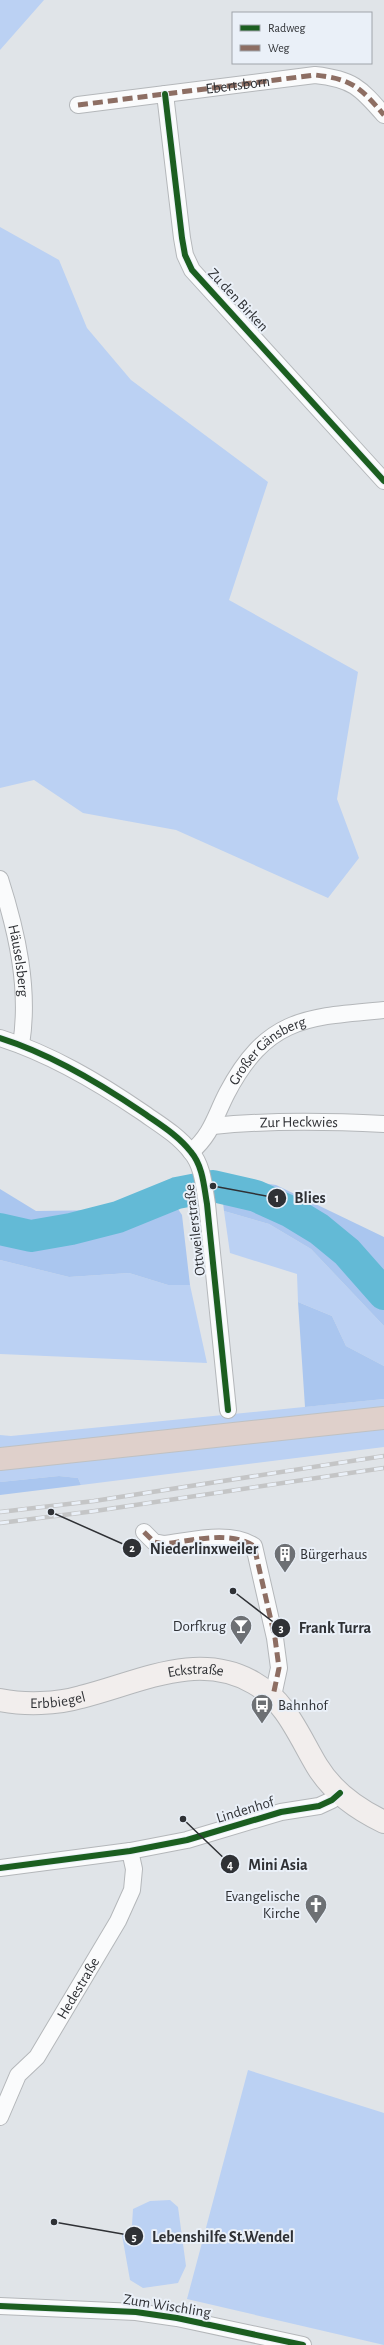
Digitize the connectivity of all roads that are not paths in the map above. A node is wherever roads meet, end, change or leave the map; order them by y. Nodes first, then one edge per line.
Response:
1 (165, 94) junction
2 (78, 105) dead end
3 (384, 115) edge
4 (384, 481) edge
5 (0, 879) edge
6 (384, 1010) edge
7 (0, 1038) edge
8 (21, 1045) junction
9 (384, 1124) edge
10 (213, 1126) junction
11 (191, 1152) junction
12 (228, 1410) dead end
13 (384, 1418) edge
14 (0, 1459) edge
15 (144, 1532) dead end
16 (113, 1688) joint
17 (273, 1696) junction
18 (0, 1700) edge
19 (340, 1793) junction
20 (384, 1822) edge
21 (130, 1851) junction
22 (0, 1868) edge
23 (0, 2117) edge
24 (0, 2306) edge
25 (303, 2345) edge

1 - 2 street, Ebertsborn
1 - 3 street, Ebertsborn
1 - 4 street, Zu den Birken
5 - 8 street, Häuselsberg
6 - 10 street, Großer Gänsberg
7 - 8 street, Ottweilerstraße
8 - 11 street, Ottweilerstraße
9 - 10 street, Zur Heckwies
10 - 11 street, Großer Gänsberg
11 - 12 street, Ottweilerstraße
13 - 14 highway
15 - 17 street
16 - 17 main road, Eckstraße
16 - 18 main road, Erbbiegel
17 - 19 main road, Eckstraße
19 - 20 main road, Eckstraße
19 - 21 street, Lindenhof
21 - 22 street, Lindenhof
21 - 23 street, Hedestraße
24 - 25 street, Zum Wischling

